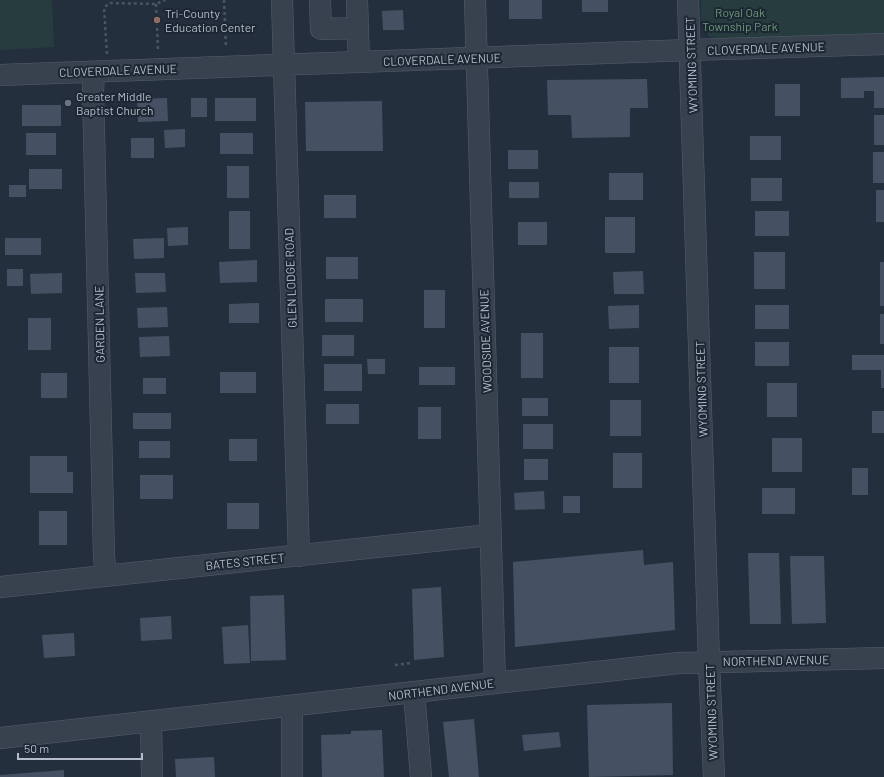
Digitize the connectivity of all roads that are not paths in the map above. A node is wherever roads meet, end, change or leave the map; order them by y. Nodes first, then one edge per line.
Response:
1 (282, 0) edge
2 (320, 0) edge
3 (357, 0) edge
4 (475, 0) edge
5 (688, 0) edge
6 (358, 28) junction
7 (884, 44) edge
8 (690, 50) junction
9 (476, 58) junction
10 (359, 62) junction
11 (284, 64) junction
12 (100, 66) junction
13 (0, 75) edge
14 (490, 535) junction
15 (298, 556) junction
16 (106, 576) junction
17 (0, 587) edge
18 (884, 658) edge
19 (709, 662) junction
20 (495, 682) junction
21 (414, 692) junction
22 (292, 706) junction
23 (151, 722) junction
24 (0, 738) edge
25 (152, 777) edge
26 (292, 777) edge
27 (421, 777) edge
28 (714, 777) edge

1 - 11 street, GLEN LODGE ROAD
2 - 6 street
3 - 6 street
4 - 9 street, WOODSIDE AVENUE
5 - 8 street, WYOMING STREET
6 - 10 street
7 - 8 street, CLOVERDALE AVENUE
8 - 9 street, CLOVERDALE AVENUE
8 - 19 street, WYOMING STREET
9 - 10 street, CLOVERDALE AVENUE
9 - 14 street, WOODSIDE AVENUE
10 - 11 street, CLOVERDALE AVENUE
11 - 12 street, CLOVERDALE AVENUE
11 - 15 street, GLEN LODGE ROAD
12 - 13 street, CLOVERDALE AVENUE
12 - 16 street, GARDEN LANE
14 - 15 street, BATES STREET
14 - 20 street, WOODSIDE AVENUE
15 - 16 street, BATES STREET
16 - 17 street, BATES STREET
18 - 19 street, NORTHEND AVENUE
19 - 20 street, NORTHEND AVENUE
19 - 28 street, WYOMING STREET
20 - 21 street, NORTHEND AVENUE
21 - 22 street, NORTHEND AVENUE
21 - 27 street
22 - 23 street, NORTHEND AVENUE
22 - 26 street
23 - 24 street, NORTHEND AVENUE
23 - 25 street

